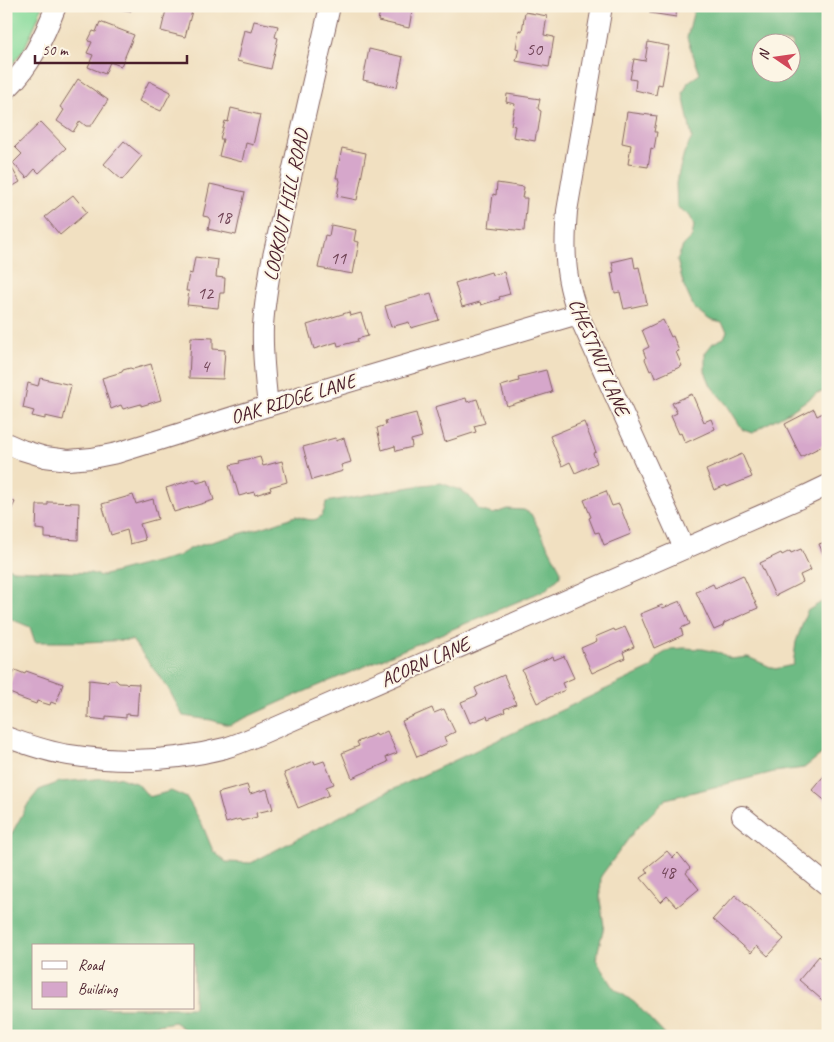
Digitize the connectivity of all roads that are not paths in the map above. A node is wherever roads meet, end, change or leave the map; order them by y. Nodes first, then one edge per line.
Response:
1 (56, 6) edge
2 (330, 6) edge
3 (602, 6) edge
4 (6, 90) edge
5 (578, 314) junction
6 (268, 406) junction
7 (6, 443) edge
8 (828, 485) edge
9 (684, 548) junction
10 (6, 737) edge
11 (742, 816) dead end
12 (828, 886) edge

1 - 4 street
2 - 6 street, LOOKOUT HILL ROAD
3 - 5 street, CHESTNUT LANE
5 - 6 street, OAK RIDGE LANE
5 - 9 street, CHESTNUT LANE
6 - 7 street, OAK RIDGE LANE
8 - 9 street, ACORN LANE
9 - 10 street, ACORN LANE
11 - 12 street

